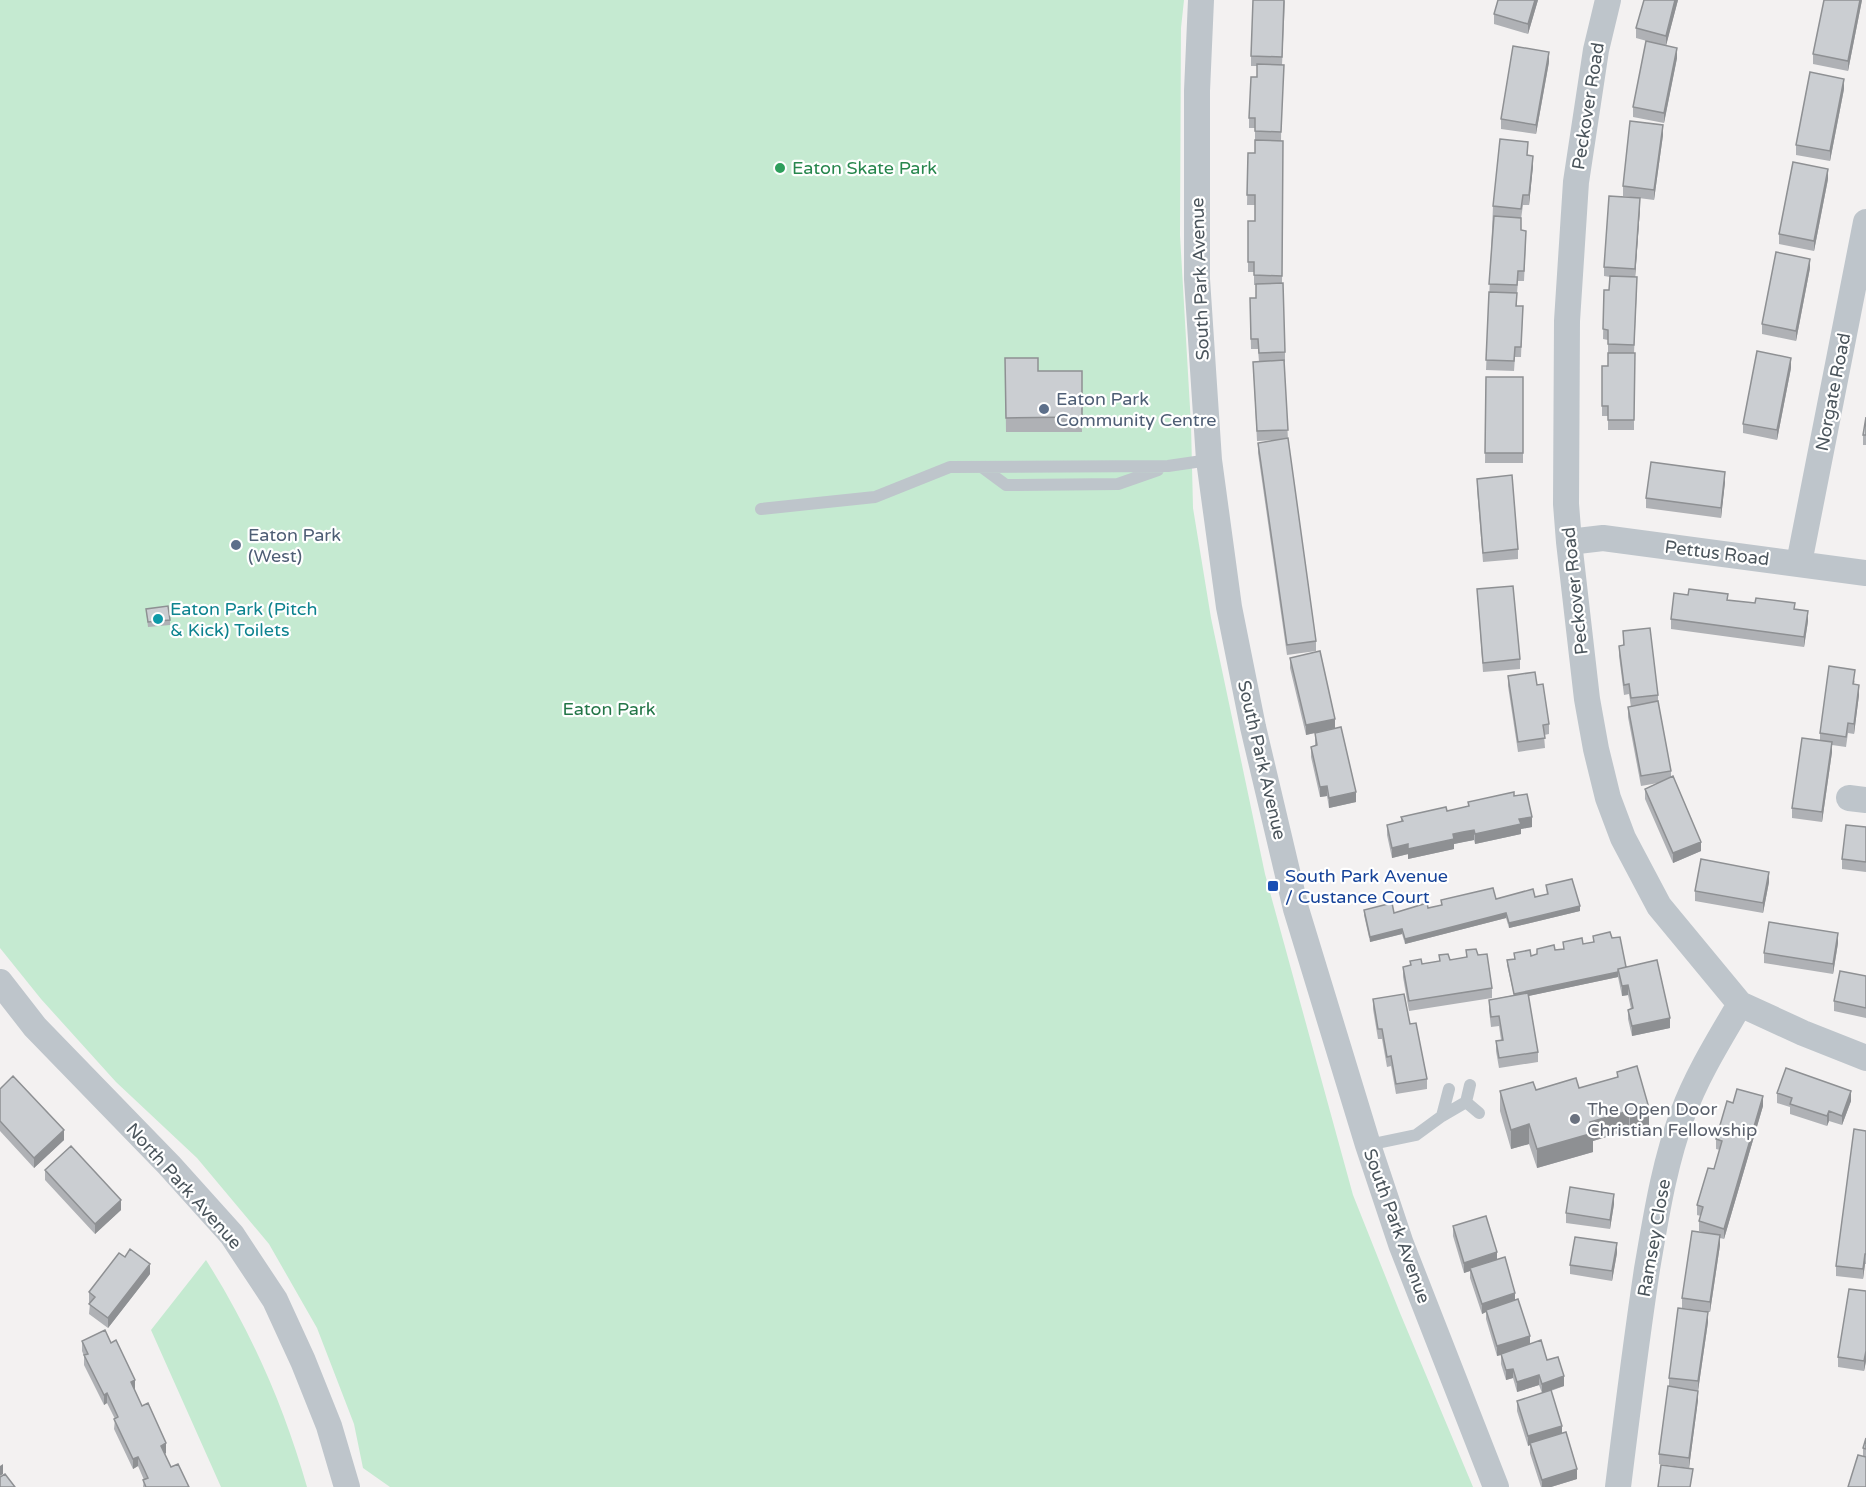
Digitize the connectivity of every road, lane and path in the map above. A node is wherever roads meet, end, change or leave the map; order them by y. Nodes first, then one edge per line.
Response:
1 (1201, 0) edge
2 (1608, 0) edge
3 (1866, 222) edge
4 (1209, 460) junction
5 (761, 509) dead end
6 (1569, 542) junction
7 (1799, 563) junction
8 (1866, 573) edge
9 (0, 982) edge
10 (1740, 1004) junction
11 (1866, 1058) edge
12 (1470, 1085) dead end
13 (1449, 1089) dead end
14 (1466, 1102) junction
15 (1479, 1113) dead end
16 (1442, 1116) junction
17 (1368, 1145) junction
18 (347, 1487) edge
19 (1496, 1487) edge
20 (1618, 1487) edge

1 - 4 street, South Park Avenue
2 - 6 street, Peckover Road
3 - 7 street, Norgate Road
4 - 5 lane
4 - 17 street, South Park Avenue
6 - 7 street, Pettus Road
6 - 10 street, Peckover Road
7 - 8 street, Pettus Road
9 - 18 street, North Park Avenue
10 - 11 street, Peckover Road
10 - 20 street, Ramsey Close
12 - 14 lane
13 - 16 lane
14 - 15 lane
14 - 16 lane
16 - 17 lane
17 - 19 street, South Park Avenue

